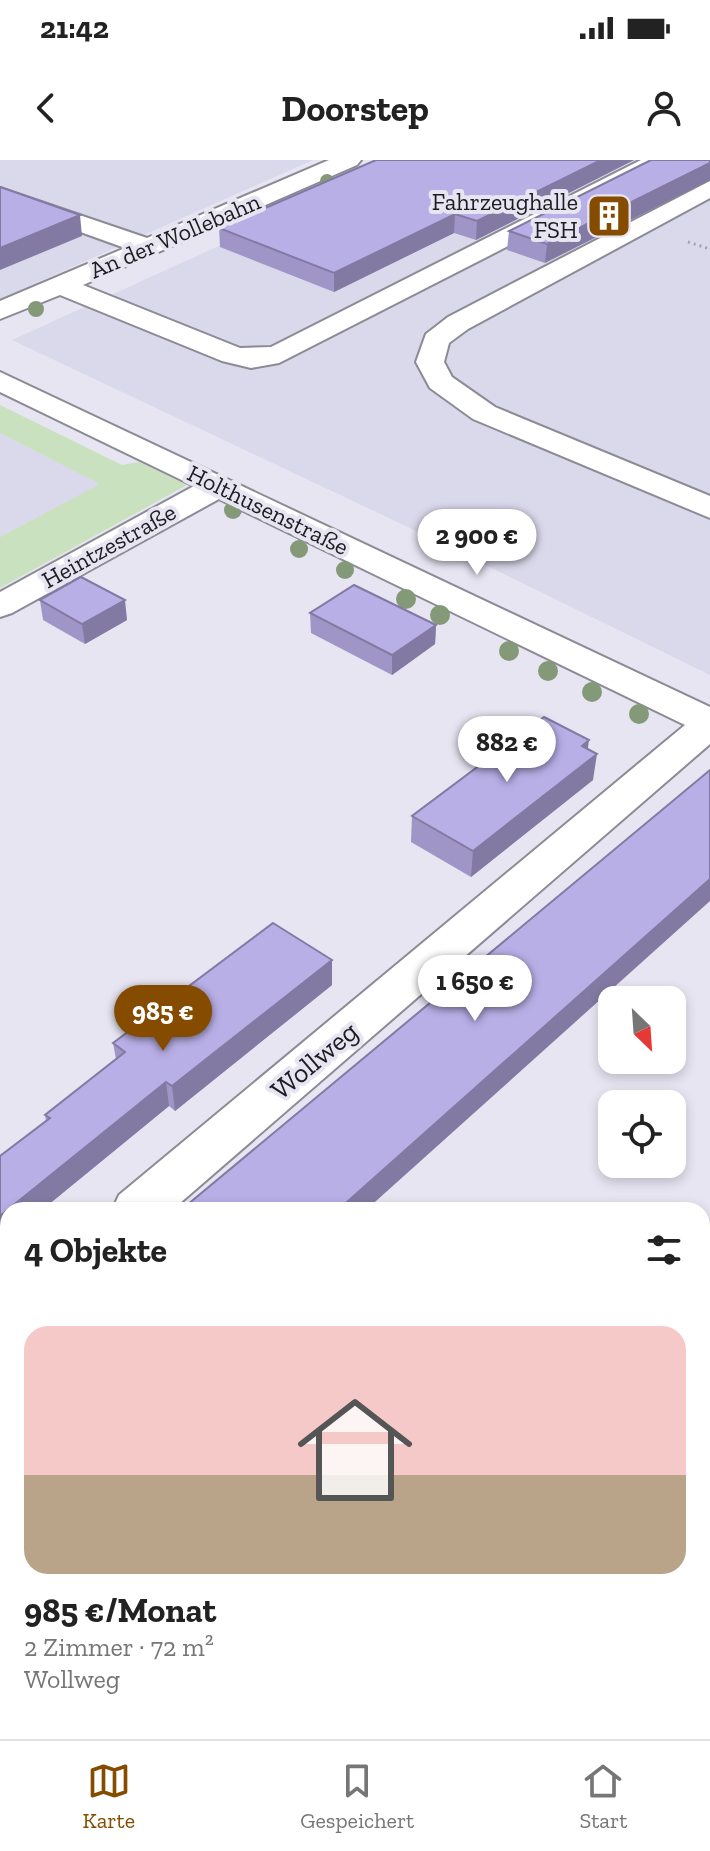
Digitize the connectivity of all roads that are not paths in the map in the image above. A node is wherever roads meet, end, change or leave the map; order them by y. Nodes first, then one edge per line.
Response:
1 (659, 160) edge
2 (336, 162) edge
3 (710, 188) edge
4 (0, 195) edge
5 (148, 247) junction
6 (60, 285) junction
7 (0, 311) edge
8 (0, 381) edge
9 (218, 486) junction
10 (710, 508) edge
11 (0, 606) edge
12 (710, 723) edge
13 (146, 1202) edge

1 - 6 street
2 - 5 street, An der Wollebahn
3 - 10 street
4 - 5 street
5 - 6 street, An der Wollebahn
6 - 7 street, An der Wollebahn
8 - 9 street, Holthusenstraße
9 - 11 street, Heintzestraße
9 - 12 street, Holthusenstraße
12 - 13 street, Wollweg

